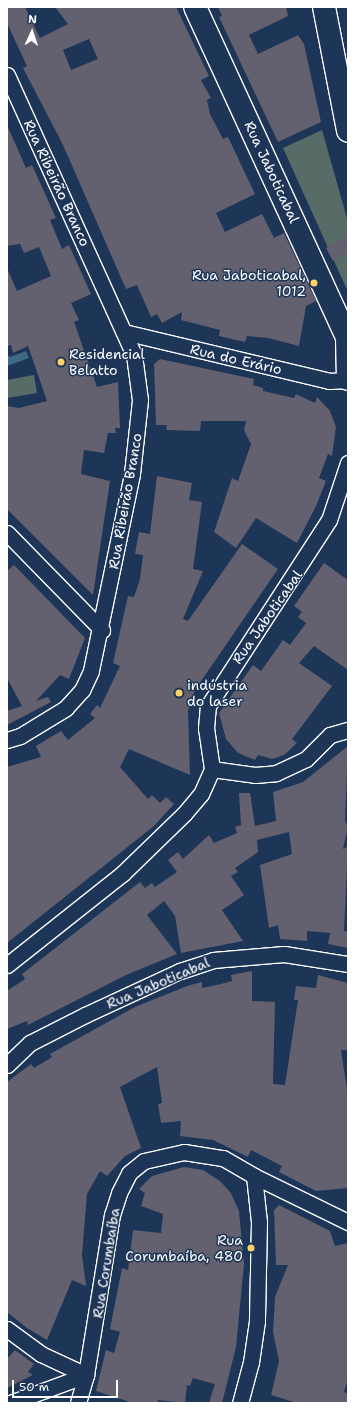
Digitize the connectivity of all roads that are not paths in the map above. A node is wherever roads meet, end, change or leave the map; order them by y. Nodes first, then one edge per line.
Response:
1 (195, 7) edge
2 (324, 7) edge
3 (7, 75) edge
4 (348, 132) edge
5 (124, 332) junction
6 (347, 339) edge
7 (348, 379) edge
8 (348, 463) edge
9 (7, 533) edge
10 (102, 630) junction
11 (348, 730) edge
12 (7, 740) edge
13 (212, 769) junction
14 (348, 964) edge
15 (7, 965) edge
16 (8, 1062) edge
17 (254, 1176) junction
18 (348, 1222) edge
19 (7, 1329) edge
20 (86, 1374) junction
21 (10, 1403) edge
22 (78, 1403) edge
23 (240, 1403) edge

1 - 6 main road, Rua Jaboticabal
2 - 4 main road
3 - 5 street, Rua Ribeirão Branco
5 - 7 street, Rua do Erário
5 - 10 street, Rua Ribeirão Branco
6 - 7 main road, Rua Jaboticabal
8 - 13 street, Rua Jaboticabal
9 - 10 street
10 - 12 street, Rua Ribeirão Branco
11 - 13 street
13 - 15 street
14 - 16 street, Rua Jaboticabal
17 - 18 street, Rua Corumbaíba
17 - 20 street, Rua Corumbaíba
17 - 23 street
19 - 20 street
20 - 21 street
20 - 22 street, Rua Corumbaíba

